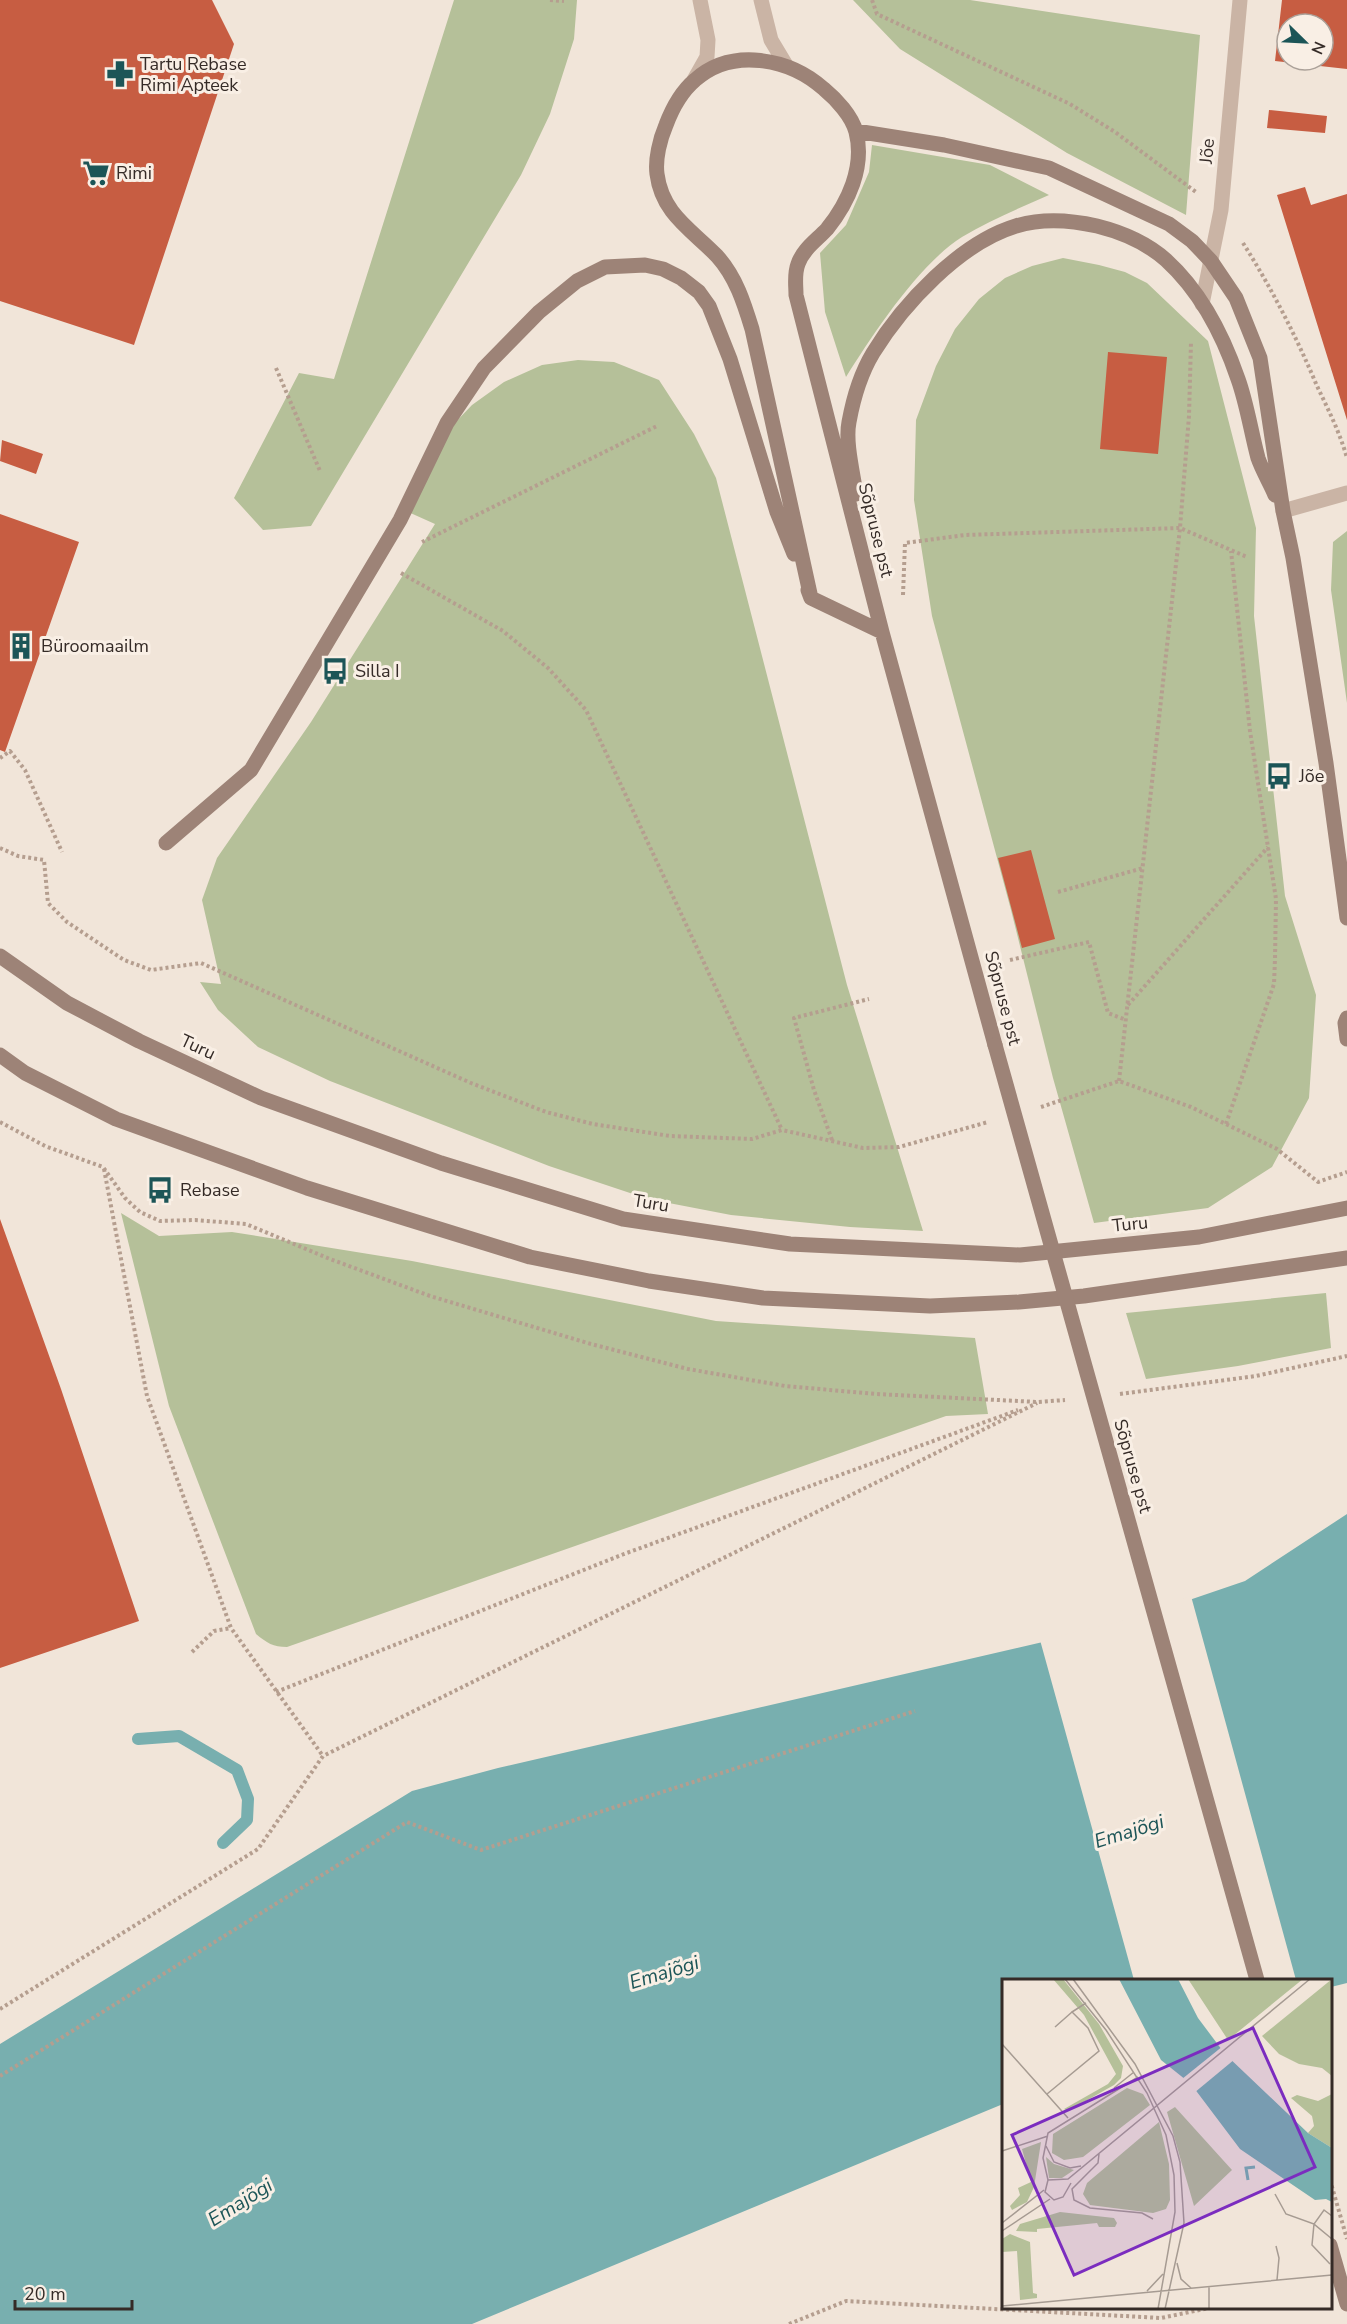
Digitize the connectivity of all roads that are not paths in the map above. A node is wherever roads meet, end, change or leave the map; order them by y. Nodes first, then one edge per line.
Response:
1 (700, 0) edge
2 (761, 0) edge
3 (1240, 0) edge
4 (786, 65) junction
5 (694, 80) junction
6 (856, 131) junction
7 (1211, 261) junction
8 (1202, 304) junction
9 (1347, 493) edge
10 (1283, 511) junction
11 (811, 598) junction
12 (882, 632) junction
13 (166, 843) dead end
14 (1347, 918) edge
15 (0, 956) edge
16 (1347, 1018) edge
17 (1347, 1039) edge
18 (0, 1055) edge
19 (1347, 1208) edge
20 (1347, 1258) edge
21 (1257, 1979) edge
22 (1332, 2252) edge
23 (1347, 2304) edge

1 - 5 street, Sõpruse pst
2 - 4 street
3 - 7 street, Jõe
4 - 5 main road, Sõpruse pst
4 - 6 main road, Sõpruse pst
5 - 11 main road, Sõpruse pst
6 - 7 main road
6 - 12 main road, Sõpruse pst
7 - 8 street, Jõe
7 - 10 main road
8 - 10 main road
8 - 12 main road
9 - 10 street
10 - 14 main road
11 - 12 main road
11 - 13 main road
12 - 21 main road, Sõpruse pst, bridge
15 - 19 main road, Turu
16 - 17 main road
18 - 20 main road
22 - 23 main road

